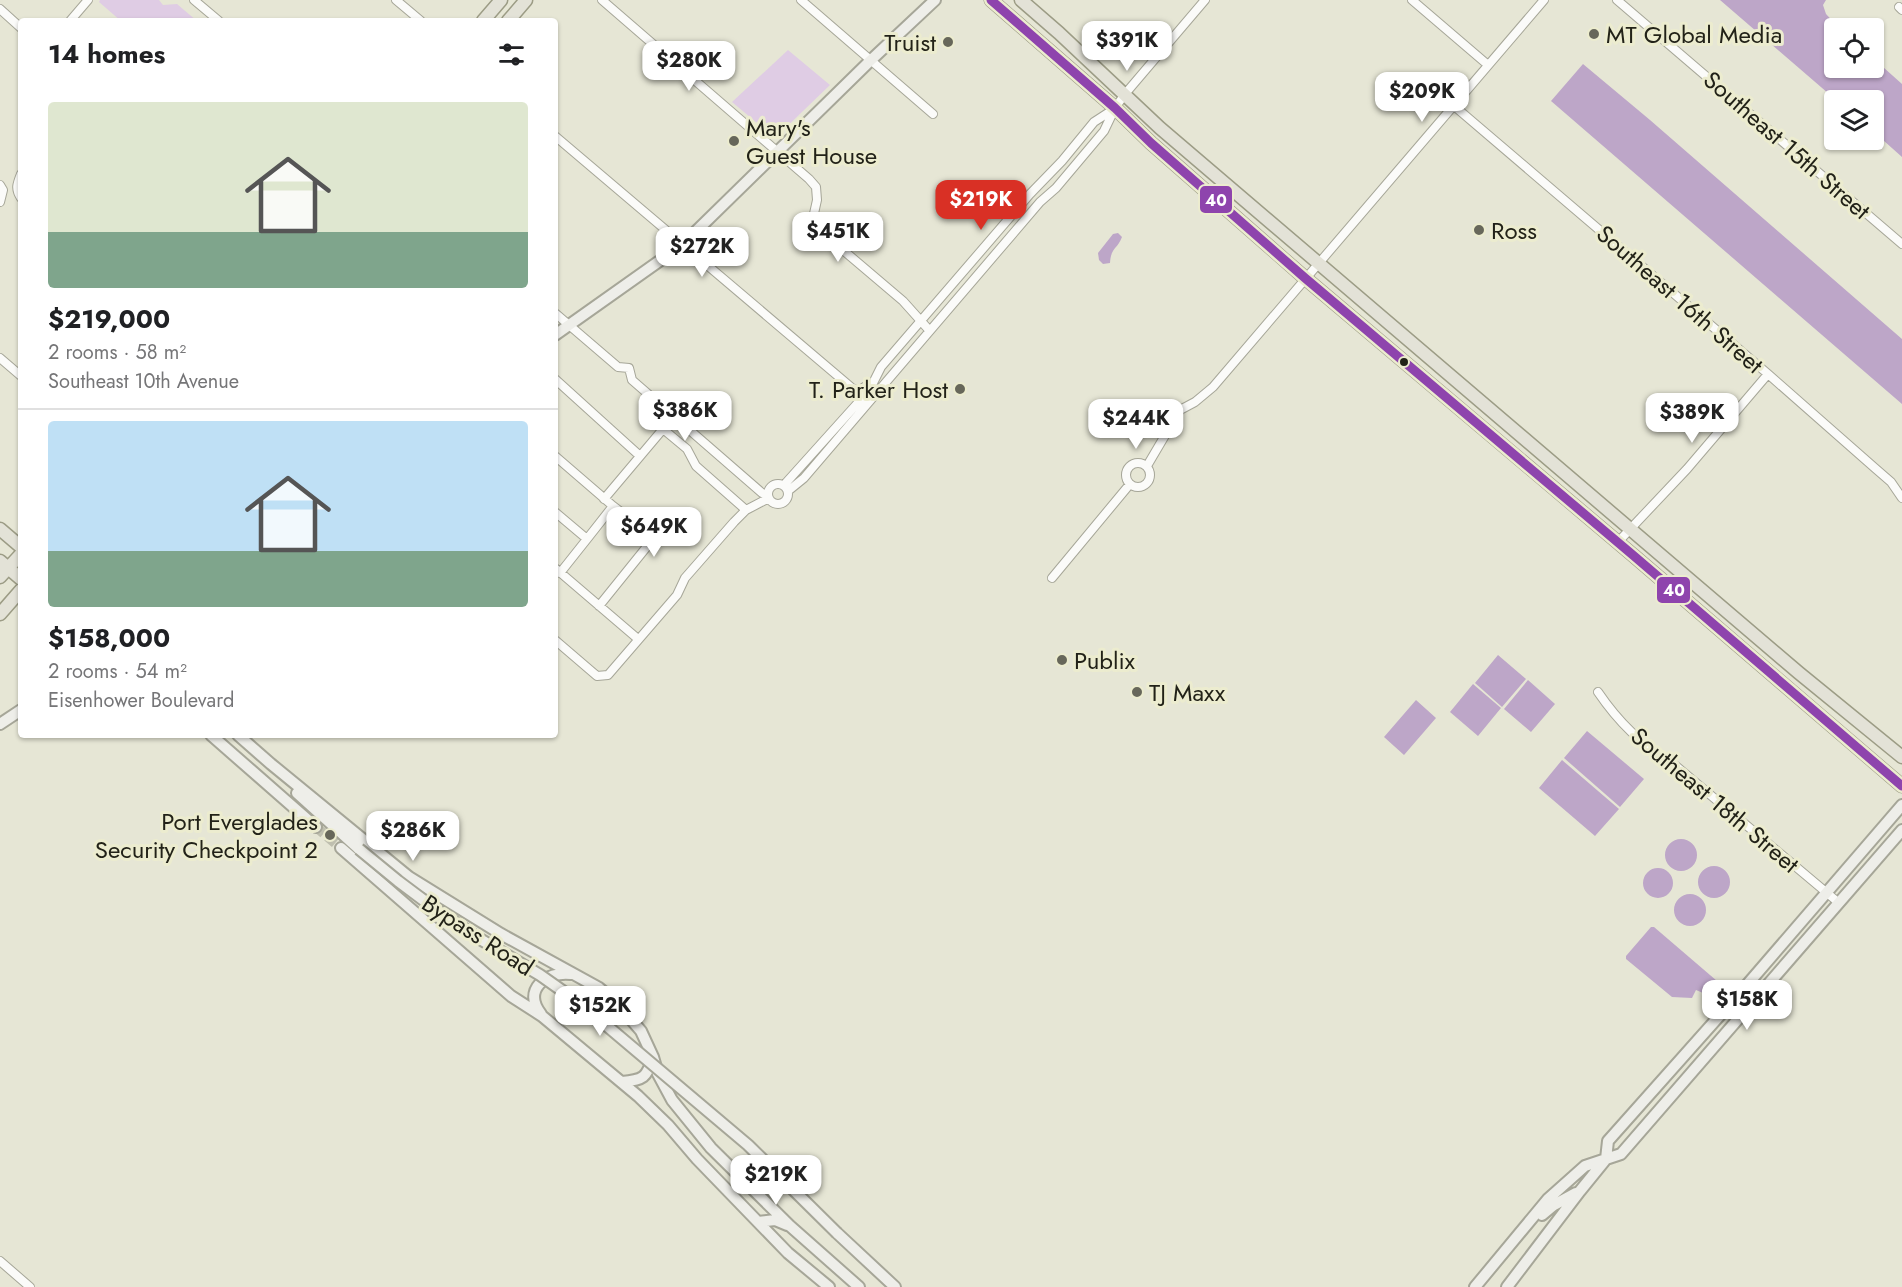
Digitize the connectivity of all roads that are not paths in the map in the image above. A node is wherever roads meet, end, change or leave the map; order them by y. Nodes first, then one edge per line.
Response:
1 (88, 0) edge
2 (194, 0) edge
3 (396, 0) edge
4 (501, 0) edge
5 (526, 0) edge
6 (602, 0) edge
7 (801, 0) edge
8 (936, 0) edge
9 (991, 0) edge
10 (1021, 0) edge
11 (1205, 0) edge
12 (1412, 0) edge
13 (1544, 0) edge
14 (1617, 0) edge
15 (0, 9) edge
16 (73, 18) edge
17 (215, 18) edge
18 (417, 18) edge
19 (486, 18) edge
20 (511, 18) edge
21 (18, 25) edge
22 (871, 60) junction
23 (1488, 66) junction
24 (1125, 94) junction
25 (1454, 105) junction
26 (1115, 108) junction
27 (933, 114) dead end
28 (558, 138) edge
29 (777, 151) junction
30 (1, 188) edge
31 (0, 202) edge
32 (1902, 244) edge
33 (682, 245) junction
34 (1319, 262) junction
35 (962, 273) junction
36 (1305, 278) junction
37 (971, 282) junction
38 (558, 316) edge
39 (921, 320) junction
40 (570, 326) junction
41 (929, 330) junction
42 (558, 333) edge
43 (0, 358) edge
44 (1416, 371) junction
45 (18, 373) edge
46 (1768, 374) junction
47 (1453, 376) junction
48 (876, 378) junction
49 (558, 382) edge
50 (1436, 388) junction
51 (1474, 394) junction
52 (640, 456) junction
53 (558, 459) edge
54 (1147, 466) junction
55 (1130, 484) junction
56 (786, 488) junction
57 (768, 497) junction
58 (1902, 498) edge
59 (604, 499) junction
60 (613, 506) junction
61 (746, 510) junction
62 (558, 515) edge
63 (0, 529) edge
64 (1632, 529) junction
65 (587, 540) junction
66 (1618, 542) junction
67 (18, 544) edge
68 (18, 556) edge
69 (3, 569) edge
70 (558, 570) edge
71 (18, 571) edge
72 (558, 572) edge
73 (18, 577) edge
74 (1052, 578) dead end
75 (18, 593) edge
76 (599, 606) junction
77 (0, 614) edge
78 (638, 639) junction
79 (558, 643) edge
80 (1766, 670) junction
81 (1818, 688) junction
82 (1598, 692) dead end
83 (18, 712) edge
84 (0, 724) edge
85 (215, 738) edge
86 (241, 738) edge
87 (234, 754) junction
88 (1902, 757) edge
89 (271, 764) junction
90 (1902, 786) edge
91 (1902, 805) edge
92 (329, 824) junction
93 (316, 827) tunnel mouth
94 (1902, 830) edge
95 (341, 848) tunnel mouth
96 (1827, 893) junction
97 (1839, 903) junction
98 (575, 974) junction
99 (542, 1016) junction
100 (653, 1056) junction
101 (622, 1082) junction
102 (1606, 1159) junction
103 (724, 1187) junction
104 (753, 1190) junction
105 (1580, 1191) junction
106 (758, 1222) junction
107 (790, 1226) junction
108 (1519, 1235) junction
109 (0, 1262) edge
110 (30, 1287) edge
111 (829, 1287) edge
112 (859, 1287) edge
113 (895, 1287) edge
114 (1475, 1287) edge
115 (1507, 1287) edge

1 - 16 street
2 - 17 street
3 - 18 street
4 - 19 main road
5 - 20 main road
6 - 29 street
7 - 22 street
8 - 22 street
9 - 26 main road
10 - 24 main road
11 - 24 street
12 - 23 street
13 - 23 street
14 - 32 street, Southeast 15th Street
15 - 21 street
22 - 27 street
22 - 29 street
23 - 25 street
24 - 26 street
24 - 34 main road
25 - 34 street
25 - 46 street, Southeast 16th Street
26 - 35 street
26 - 36 main road
26 - 37 street
28 - 33 street
29 - 33 street
29 - 39 street
30 - 31 street
33 - 40 street
33 - 48 street
34 - 36 street
34 - 47 main road
35 - 37 street
35 - 39 street
36 - 44 main road
36 - 54 street
37 - 41 street
38 - 40 street
39 - 41 street
39 - 48 street
40 - 42 street
40 - 57 street
41 - 56 street
43 - 45 street
44 - 47 main road
44 - 50 main road
46 - 58 street, Southeast 16th Street
46 - 64 street
47 - 51 main road
48 - 56 street
49 - 52 street
50 - 51 main road
50 - 66 main road
51 - 64 main road
52 - 59 street
52 - 61 street
53 - 59 street
54 - 55 street
54 - 55 street
55 - 74 street
56 - 57 street
56 - 57 street
57 - 61 street
59 - 60 street
60 - 65 street
60 - 76 street
61 - 78 street
62 - 65 street
63 - 67 main road
64 - 66 street
64 - 81 main road
65 - 70 street
66 - 80 main road
68 - 69 main road
69 - 71 street
69 - 73 main road
72 - 76 street
75 - 77 main road
76 - 78 street
78 - 79 street
80 - 81 main road
80 - 90 main road
81 - 88 main road
82 - 96 street, Southeast 18th Street
83 - 84 street
85 - 87 street
86 - 89 street
87 - 92 street, Bypass Road
87 - 93 street
89 - 92 street, Bypass Road
89 - 98 street
91 - 96 street
92 - 113 street, Bypass Road, bridge
94 - 97 street
95 - 99 street
96 - 97 street, Southeast 18th Street
96 - 102 street
97 - 102 street
98 - 99 street
98 - 100 street
99 - 101 street
100 - 101 street
100 - 104 street
101 - 103 street
102 - 105 street
102 - 108 street
103 - 104 street
103 - 106 street
104 - 107 street
105 - 108 street
105 - 115 street
106 - 107 street
106 - 111 street
107 - 112 street
108 - 114 street
109 - 110 street

